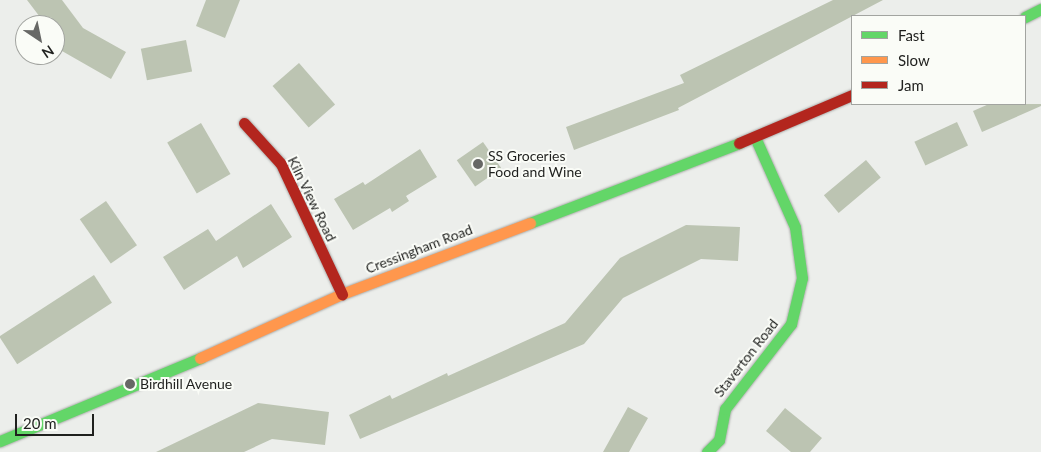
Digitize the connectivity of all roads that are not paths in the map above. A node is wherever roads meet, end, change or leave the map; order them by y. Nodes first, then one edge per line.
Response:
1 (1041, 10) edge
2 (1026, 17) edge
3 (851, 95) edge
4 (244, 123) dead end
5 (755, 137) junction
6 (342, 294) junction
7 (0, 441) edge
8 (707, 452) edge

1 - 2 street
3 - 5 street, Cressingham Road
4 - 6 street, Kiln View Road
5 - 6 street, Cressingham Road
5 - 8 street, Staverton Road
6 - 7 street, Cressingham Road

